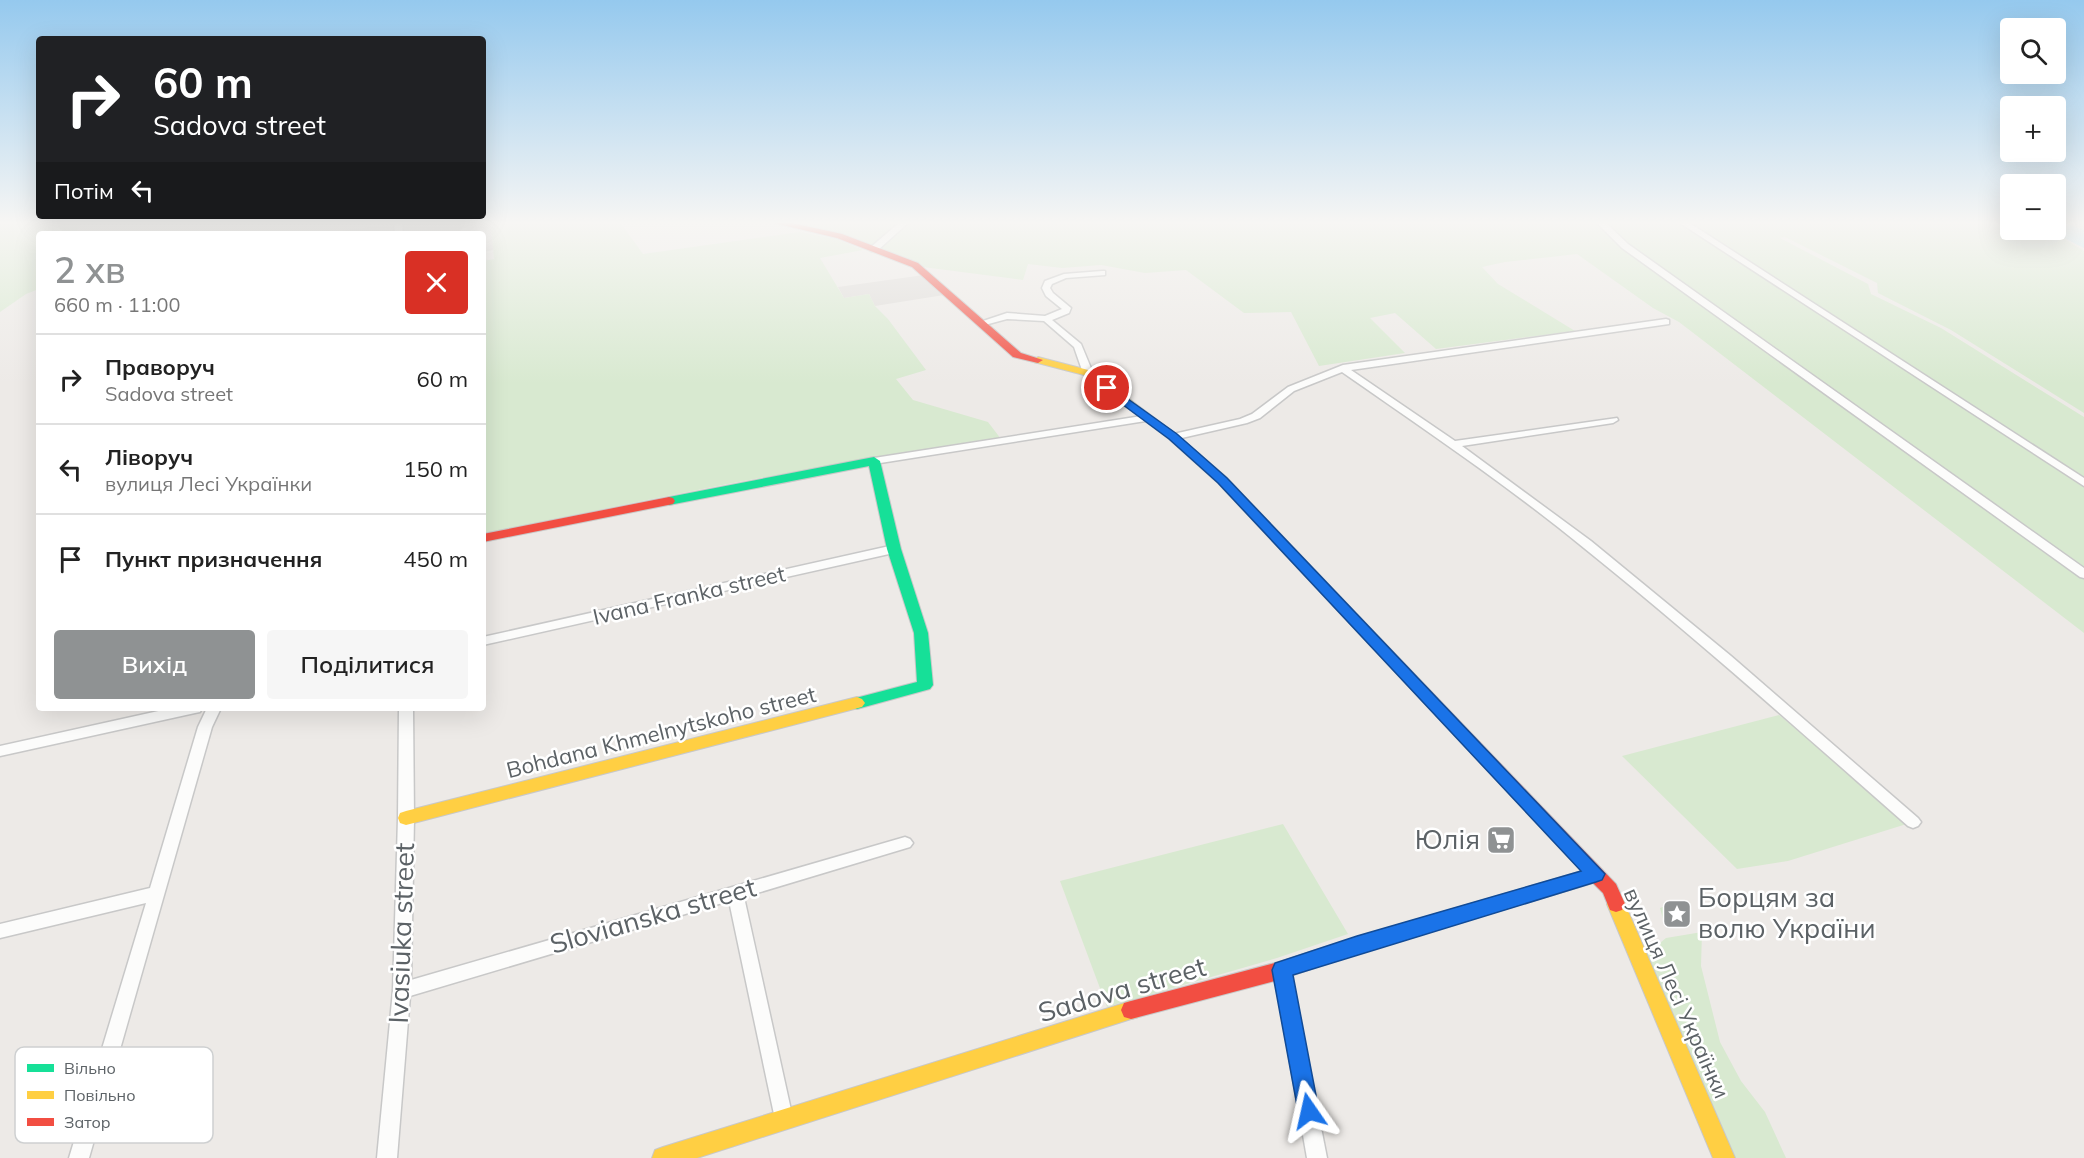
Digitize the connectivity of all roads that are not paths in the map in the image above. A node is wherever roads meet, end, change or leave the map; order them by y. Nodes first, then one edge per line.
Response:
1 (929, 276) edge
2 (1064, 276) edge
3 (1667, 276) edge
4 (1766, 276) edge
5 (1046, 319) junction
6 (1666, 322) dead end
7 (981, 323) junction
8 (1343, 368) junction
9 (1088, 373) junction
10 (1148, 418) junction
11 (1613, 420) dead end
12 (1173, 437) junction
13 (1453, 444) junction
14 (874, 461) junction
15 (2084, 483) edge
16 (486, 537) edge
17 (894, 549) junction
18 (2084, 574) edge
19 (486, 640) edge
20 (181, 711) edge
21 (213, 711) edge
22 (406, 711) edge
23 (0, 751) edge
24 (406, 818) junction
25 (1912, 822) dead end
26 (905, 843) dead end
27 (1596, 874) junction
28 (735, 892) junction
29 (158, 893) junction
30 (0, 932) edge
31 (1282, 970) junction
32 (402, 990) junction
33 (112, 1047) edge
34 (784, 1119) junction
35 (83, 1143) edge
36 (79, 1158) edge
37 (387, 1158) edge
38 (663, 1158) edge
39 (1317, 1158) edge
40 (1724, 1158) edge

1 - 7 street, вулиця Лесі Українки
2 - 5 street
3 - 18 street
4 - 15 street
5 - 7 street
5 - 9 street
6 - 8 street
7 - 9 street, вулиця Лесі Українки
8 - 12 street
8 - 13 street
9 - 10 street, вулиця Лесі Українки
10 - 12 street, вулиця Лесі Українки
10 - 14 street
11 - 13 street
12 - 27 street, вулиця Лесі Українки
13 - 25 street
14 - 16 street
14 - 17 street
17 - 19 street, Ivana Franka street
17 - 24 street, Bohdana Khmelnytskoho street
20 - 23 street
21 - 29 street
22 - 24 street, Ivasiuka street
24 - 32 street, Ivasiuka street
26 - 28 street, Slovianska street
27 - 31 street, Sadova street
27 - 40 street, вулиця Лесі Українки
28 - 32 street, Slovianska street
28 - 34 street
29 - 30 street
29 - 33 street
31 - 34 street, Sadova street
31 - 39 street
32 - 37 street, Ivasiuka street
34 - 38 street, Sadova street
35 - 36 street

